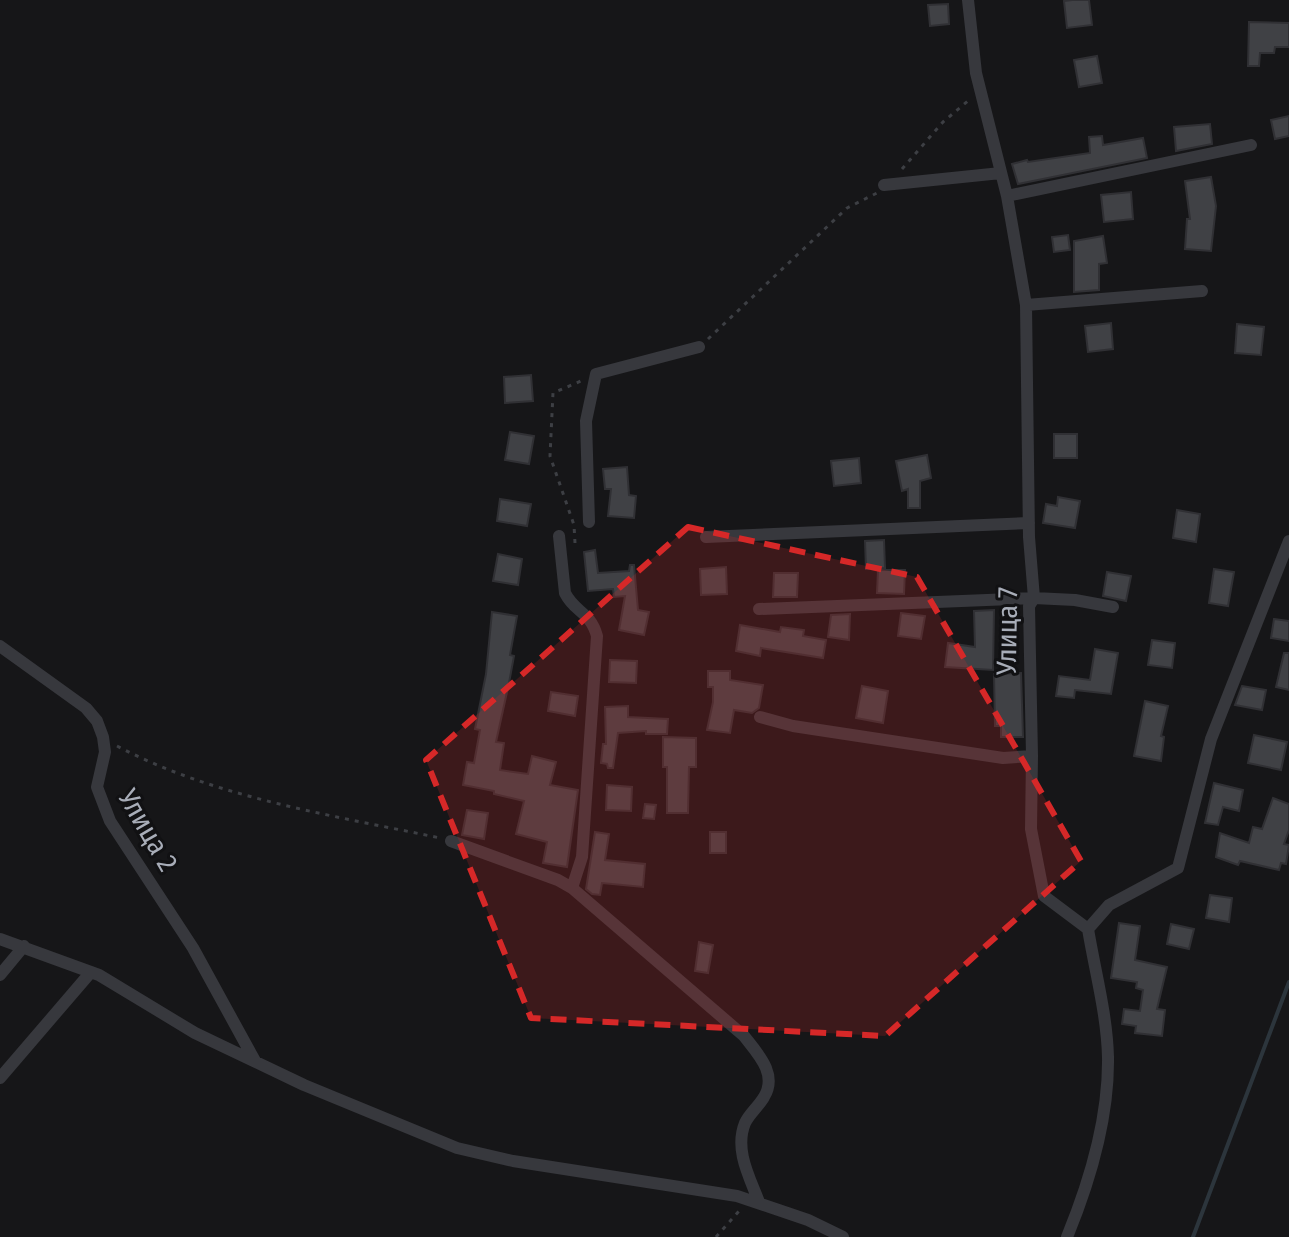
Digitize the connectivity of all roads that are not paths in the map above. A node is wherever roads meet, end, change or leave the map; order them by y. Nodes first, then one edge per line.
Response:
1 (968, 0) edge
2 (1251, 145) dead end
3 (1001, 173) junction
4 (884, 185) road end
5 (1007, 196) junction
6 (1202, 291) dead end
7 (1026, 305) junction
8 (699, 347) road end
9 (589, 522) dead end
10 (1029, 523) junction
11 (559, 536) dead end
12 (706, 537) dead end
13 (1289, 541) edge
14 (1034, 598) junction
15 (1113, 607) dead end
16 (759, 609) dead end
17 (0, 646) edge
18 (760, 717) dead end
19 (1032, 756) junction
20 (451, 841) road end
21 (572, 888) junction
22 (1088, 929) junction
23 (0, 939) edge
24 (24, 946) junction
25 (91, 972) junction
26 (0, 975) edge
27 (255, 1061) junction
28 (0, 1078) edge
29 (754, 1200) junction
30 (843, 1237) edge
31 (1067, 1237) edge

1 - 3 street, Улица 7
2 - 5 street
3 - 4 street
3 - 5 street, Улица 7
5 - 7 street, Улица 7
6 - 7 street
7 - 10 street, Улица 7
8 - 9 street
10 - 12 street
10 - 14 street, Улица 7
11 - 21 street
13 - 22 street
14 - 15 street
14 - 16 street
14 - 19 street, Улица 7
17 - 27 street, Улица 2
18 - 19 street
19 - 22 street, Улица 7
20 - 21 street
21 - 29 street
22 - 31 street
23 - 24 street
24 - 25 street
24 - 26 street
25 - 27 street
25 - 28 street
27 - 29 street
29 - 30 street

